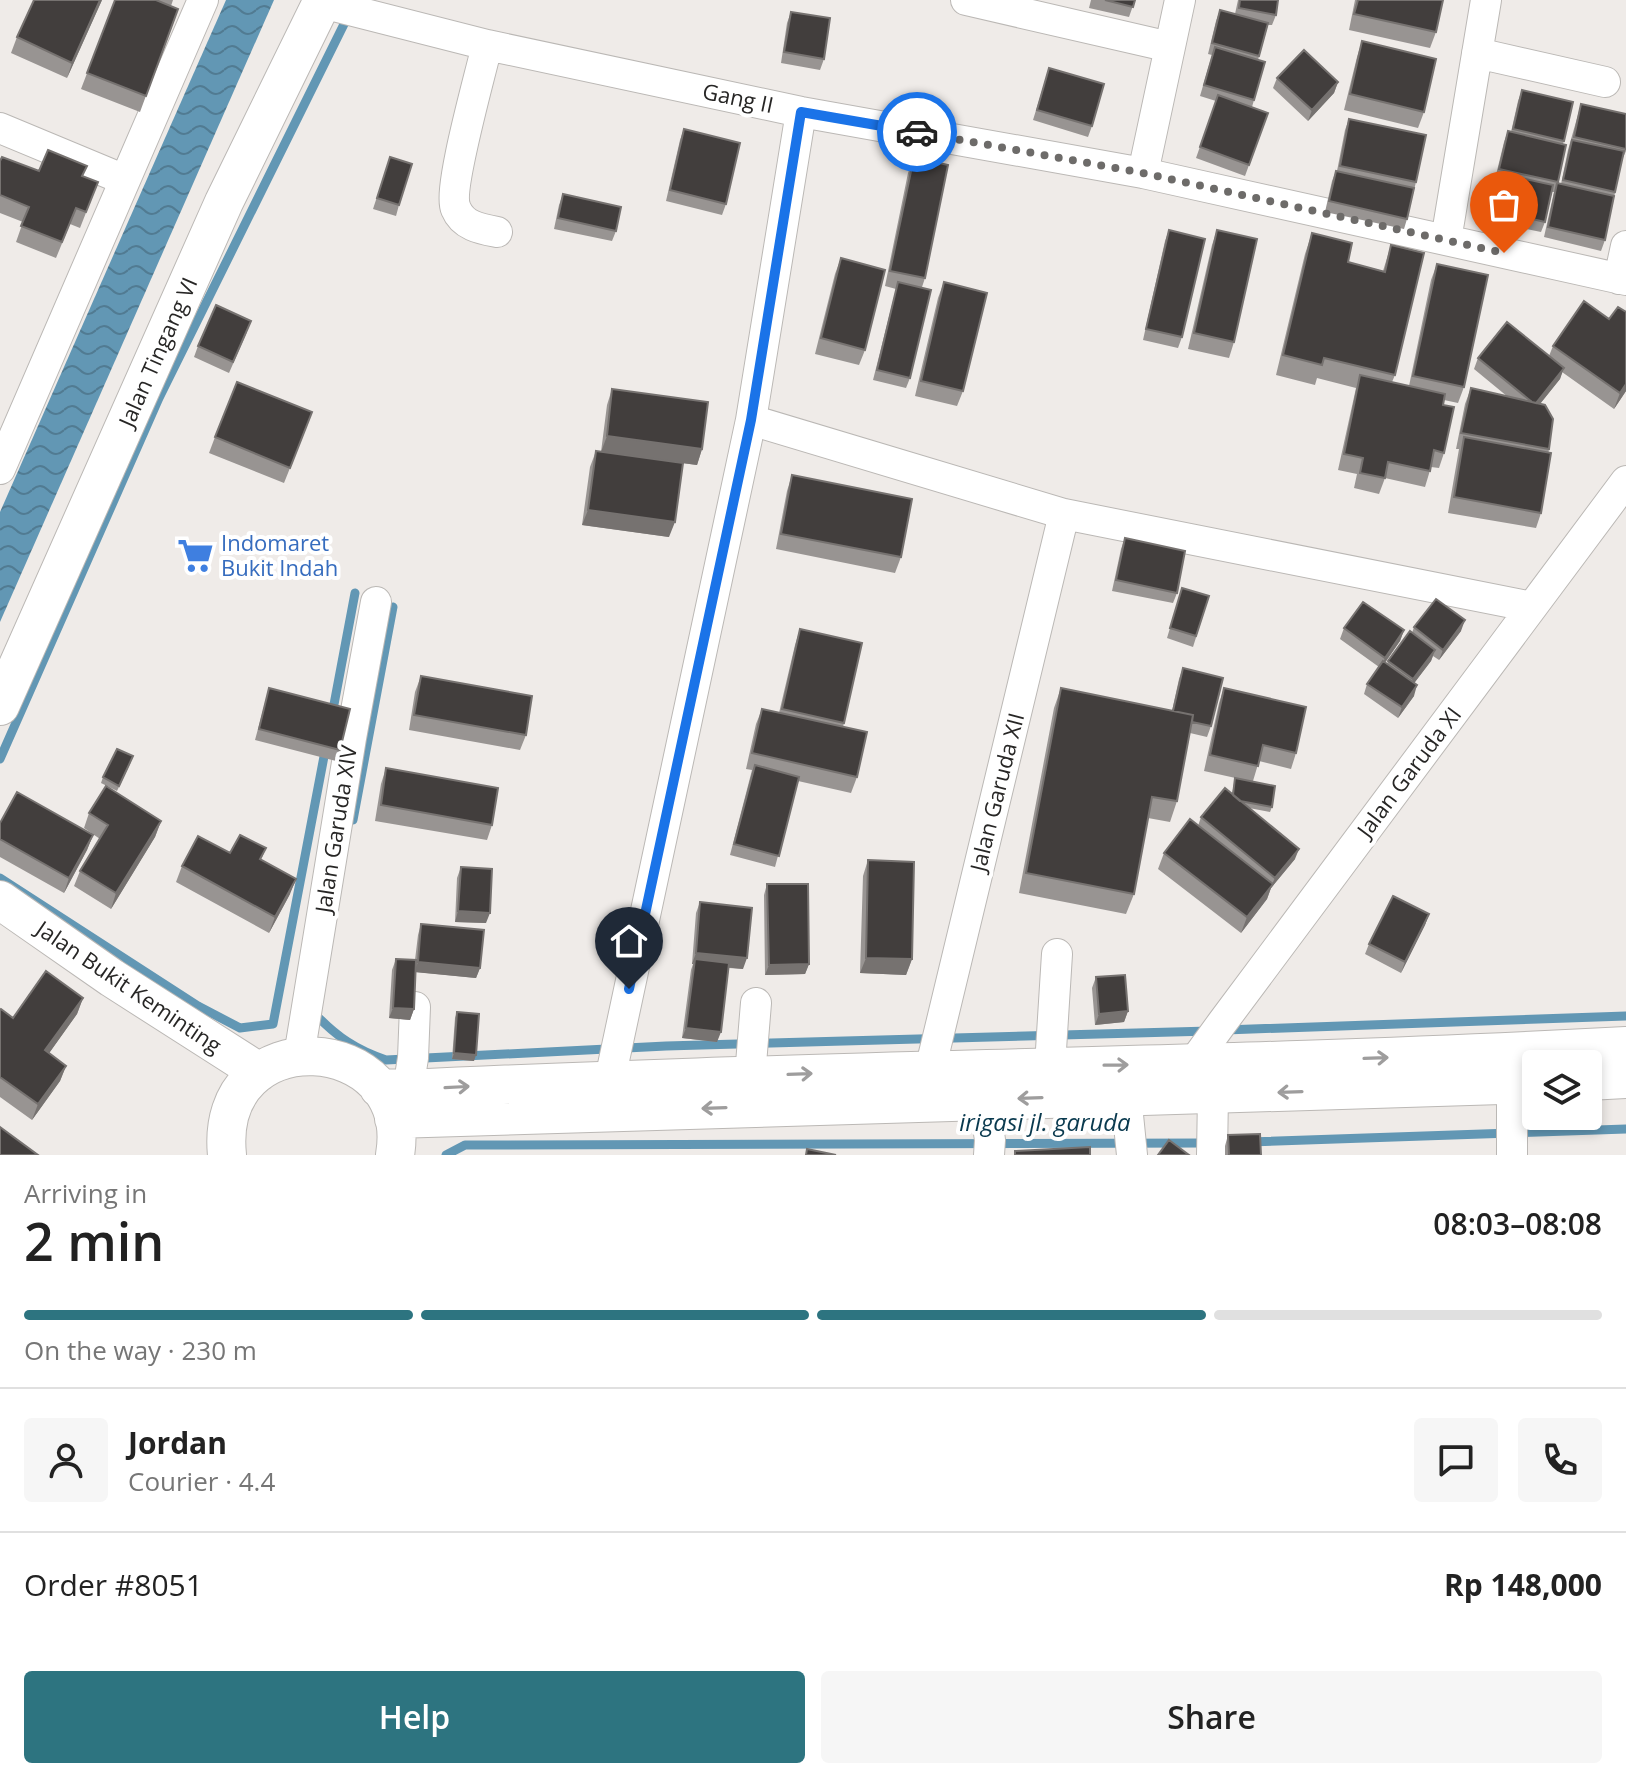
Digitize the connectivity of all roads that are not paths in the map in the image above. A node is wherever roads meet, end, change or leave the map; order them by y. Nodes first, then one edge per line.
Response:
1 (203, 0) edge
2 (966, 0) edge
3 (1180, 0) edge
4 (1486, 0) edge
5 (322, 2) edge
6 (487, 45) junction
7 (1170, 47) junction
8 (1477, 53) junction
9 (1605, 82) dead end
10 (801, 112) junction
11 (0, 128) edge
12 (1143, 173) junction
13 (125, 180) junction
14 (497, 232) dead end
15 (1446, 240) junction
16 (1626, 246) edge
17 (1623, 279) edge
18 (751, 420) junction
19 (0, 469) edge
20 (1626, 481) edge
21 (1064, 514) junction
22 (376, 602) dead end
23 (1532, 607) junction
24 (0, 706) edge
25 (0, 900) edge
26 (1057, 954) dead end
27 (756, 1003) dead end
28 (415, 1007) edge
29 (1626, 1046) edge
30 (299, 1056) junction
31 (1050, 1066) junction
32 (930, 1070) junction
33 (1435, 1071) junction
34 (259, 1072) junction
35 (750, 1076) junction
36 (610, 1079) junction
37 (1626, 1079) edge
38 (1602, 1080) edge
39 (1198, 1084) junction
40 (1126, 1095) junction
41 (984, 1099) junction
42 (394, 1113) edge
43 (1516, 1116) edge
44 (989, 1147) edge
45 (1132, 1148) edge
46 (1212, 1148) edge
47 (227, 1155) edge

1 - 13 street
2 - 7 street
3 - 7 street
4 - 8 street
5 - 6 street, Gang II
5 - 24 main road, Jalan Tingang VI
6 - 10 street, Gang II
6 - 14 street
7 - 12 street
8 - 9 street
8 - 15 street
10 - 12 street, Gang II
10 - 18 street
11 - 13 street
12 - 15 street, Gang II
13 - 19 street
15 - 17 street, Gang II
16 - 17 street
18 - 21 street
18 - 36 street
20 - 23 street, Jalan Garuda XI
21 - 23 street
21 - 32 street, Jalan Garuda XII
22 - 30 street, Jalan Garuda XIV
23 - 39 street, Jalan Garuda XI
25 - 34 main road, Jalan Bukit Keminting
26 - 31 street
27 - 35 street
28 - 42 street
29 - 33 main road
30 - 34 main road
30 - 42 main road
31 - 32 main road
31 -> 39 main road
35 -> 32 main road
33 - 39 main road
33 - 43 main road
34 - 47 main road
35 - 36 main road
42 -> 36 main road
37 - 38 main road
39 - 40 main road
39 - 46 street
40 -> 41 main road
40 - 45 street
41 -> 42 main road
41 - 44 street

